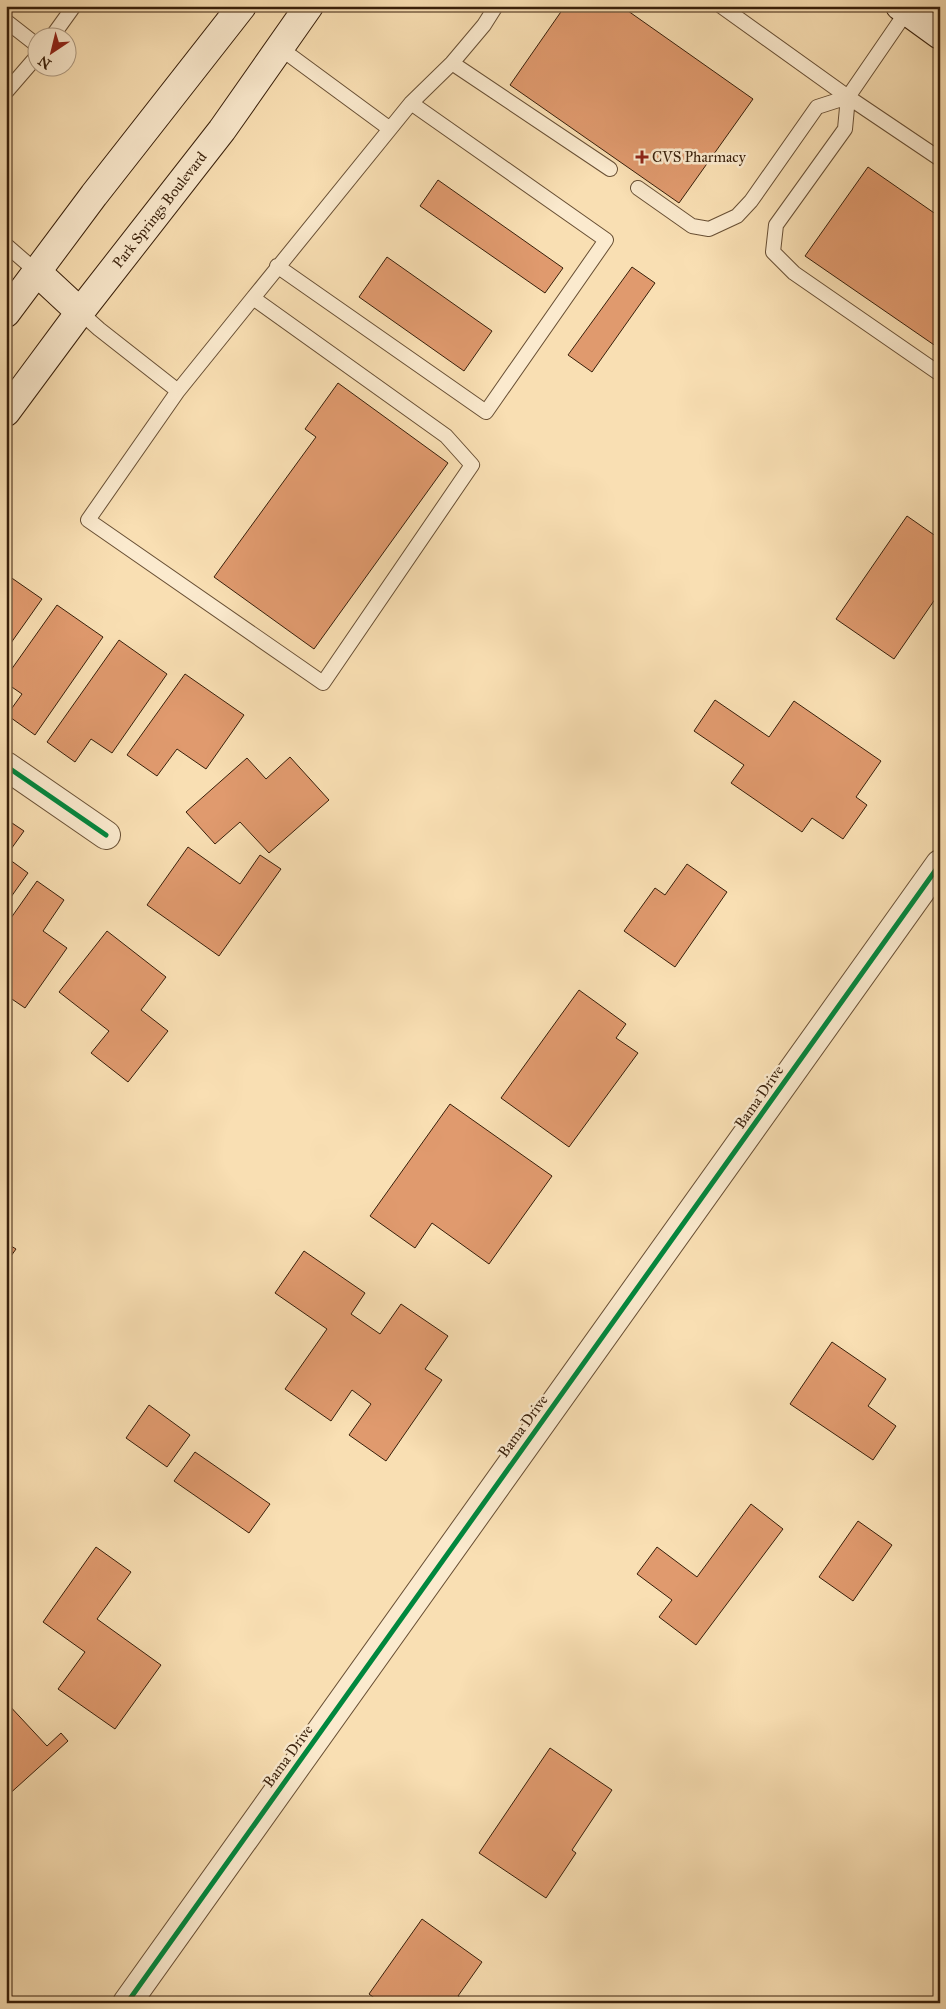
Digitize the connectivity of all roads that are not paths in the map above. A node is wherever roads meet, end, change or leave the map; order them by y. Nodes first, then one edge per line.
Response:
1 (74, 6) edge
2 (242, 6) edge
3 (309, 6) edge
4 (496, 6) edge
5 (721, 6) edge
6 (904, 9) edge
7 (6, 21) edge
8 (58, 28) edge
9 (940, 35) edge
10 (28, 38) edge
11 (280, 48) junction
12 (452, 62) junction
13 (28, 67) edge
14 (6, 92) edge
15 (848, 96) junction
16 (411, 103) junction
17 (390, 128) junction
18 (940, 159) edge
19 (610, 169) dead end
20 (638, 188) dead end
21 (6, 245) edge
22 (277, 266) junction
23 (37, 272) junction
24 (253, 298) junction
25 (80, 312) junction
26 (6, 313) edge
27 (940, 374) edge
28 (178, 391) junction
29 (6, 412) edge
30 (6, 766) edge
31 (106, 835) dead end
32 (940, 864) edge
33 (127, 2003) edge

1 - 8 lane
2 - 23 street
3 - 11 street, Park Springs Boulevard
4 - 12 lane
5 - 15 lane
6 - 9 street
6 - 15 lane
7 - 10 lane
11 - 17 lane
11 - 25 street, Park Springs Boulevard
12 - 16 lane
12 - 19 lane
13 - 14 lane
15 - 18 lane
15 - 20 lane
15 - 27 lane
16 - 17 lane
16 - 22 lane
17 - 22 lane
21 - 23 lane
22 - 24 lane
23 - 25 street
23 - 26 street
24 - 28 lane
24 - 28 lane
25 - 28 lane
25 - 29 street, Park Springs Boulevard
30 - 31 street
32 - 33 street, Bama Drive

